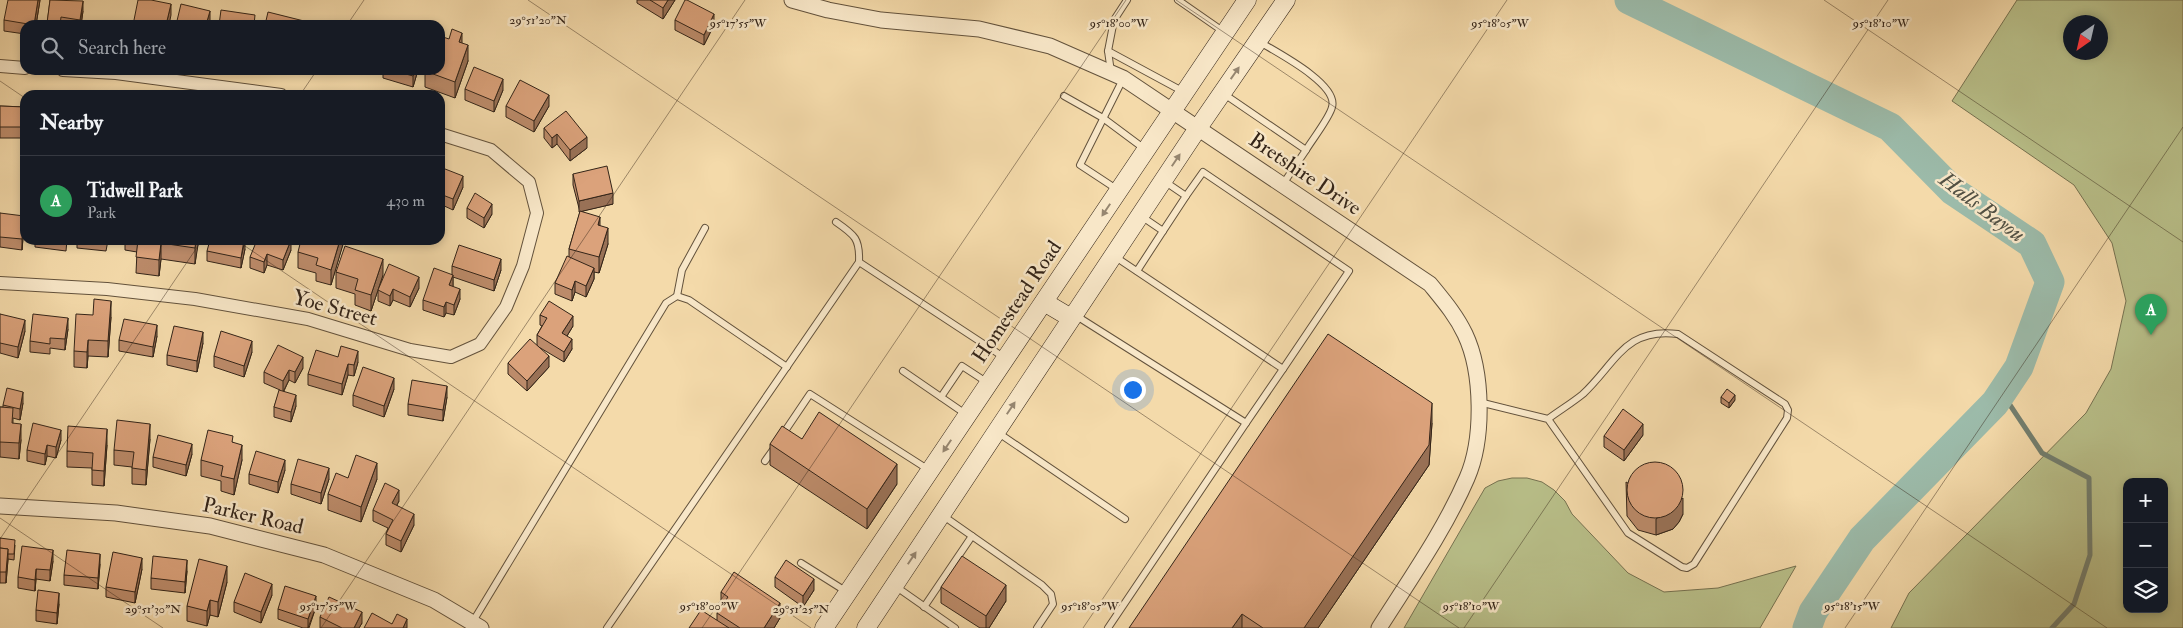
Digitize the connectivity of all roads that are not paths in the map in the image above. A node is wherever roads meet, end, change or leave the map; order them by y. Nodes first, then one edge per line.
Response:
1 (792, 0) edge
2 (1127, 0) edge
3 (1178, 0) edge
4 (1246, 0) edge
5 (1286, 0) edge
6 (1225, 32) junction
7 (1258, 40) junction
8 (1108, 51) junction
9 (0, 66) edge
10 (20, 68) edge
11 (131, 75) edge
12 (1117, 76) junction
13 (244, 90) edge
14 (1186, 93) junction
15 (1222, 93) junction
16 (1064, 96) dead end
17 (1173, 112) junction
18 (1103, 118) junction
19 (1198, 128) junction
20 (445, 136) edge
21 (1306, 150) junction
22 (1146, 151) junction
23 (1163, 180) junction
24 (1283, 184) junction
25 (1119, 191) junction
26 (1186, 196) junction
27 (1140, 216) junction
28 (836, 222) dead end
29 (705, 228) dead end
30 (1163, 231) junction
31 (1113, 255) junction
32 (859, 262) junction
33 (1137, 271) junction
34 (0, 283) edge
35 (677, 296) junction
36 (1044, 302) junction
37 (1073, 316) junction
38 (1006, 359) junction
39 (787, 367) junction
40 (1283, 369) junction
41 (903, 371) dead end
42 (989, 384) junction
43 (941, 397) junction
44 (1479, 402) junction
45 (968, 415) junction
46 (1548, 418) junction
47 (1246, 423) junction
48 (996, 432) junction
49 (765, 461) dead end
50 (930, 471) junction
51 (0, 506) edge
52 (941, 515) junction
53 (1125, 519) dead end
54 (972, 536) junction
55 (801, 563) dead end
56 (894, 586) junction
57 (848, 593) junction
58 (924, 606) junction
59 (476, 625) edge
60 (606, 628) edge
61 (824, 628) edge
62 (866, 628) edge
63 (955, 628) edge
64 (1037, 628) edge
65 (1108, 628) edge
66 (1379, 628) edge

1 - 12 street, Bretshire Drive
2 - 8 lane
3 - 6 lane
4 - 6 main road, Homestead Road
5 - 7 main road
6 - 14 main road, Homestead Road
15 -> 7 main road
7 - 21 lane
8 - 12 lane
8 - 14 lane
9 - 10 street
11 - 13 street
12 - 17 street, Bretshire Drive
12 - 18 lane
14 - 17 main road, Homestead Road
15 - 19 main road
15 - 21 lane
16 - 18 lane
17 - 19 street, Bretshire Drive
17 - 22 main road, Homestead Road
18 - 22 lane
18 - 25 lane
23 -> 19 main road
19 - 24 street, Bretshire Drive
20 - 34 street, Yoe Street
21 - 24 lane
22 - 25 main road, Homestead Road
23 - 26 lane
23 - 27 main road
24 - 44 street, Bretshire Drive
25 -> 36 main road, Homestead Road
26 - 30 lane
26 - 40 lane
27 - 30 lane
27 - 31 main road
28 - 32 lane
29 - 35 lane
30 - 33 lane
31 - 33 lane
31 - 37 main road
32 - 38 lane
32 - 39 lane
33 - 40 lane
35 - 39 lane
35 - 59 lane
36 - 37 main road
36 - 38 main road, Homestead Road
37 - 47 lane
48 -> 37 main road
38 - 42 main road, Homestead Road
39 - 60 lane
40 - 47 lane
41 - 43 lane
42 - 43 lane
42 - 45 main road, Homestead Road
43 - 45 lane
44 - 46 lane
44 - 66 street, Bretshire Drive
45 -> 50 main road, Homestead Road
46 - 46 lane
47 - 65 lane
48 - 52 main road
48 - 53 lane
49 - 50 lane
50 - 57 main road, Homestead Road
51 - 59 street, Parker Road
52 - 54 lane
56 -> 52 main road
54 - 58 lane
54 - 64 lane
55 - 57 lane
56 - 58 lane
56 - 62 main road
57 - 61 main road, Homestead Road
58 - 63 lane

